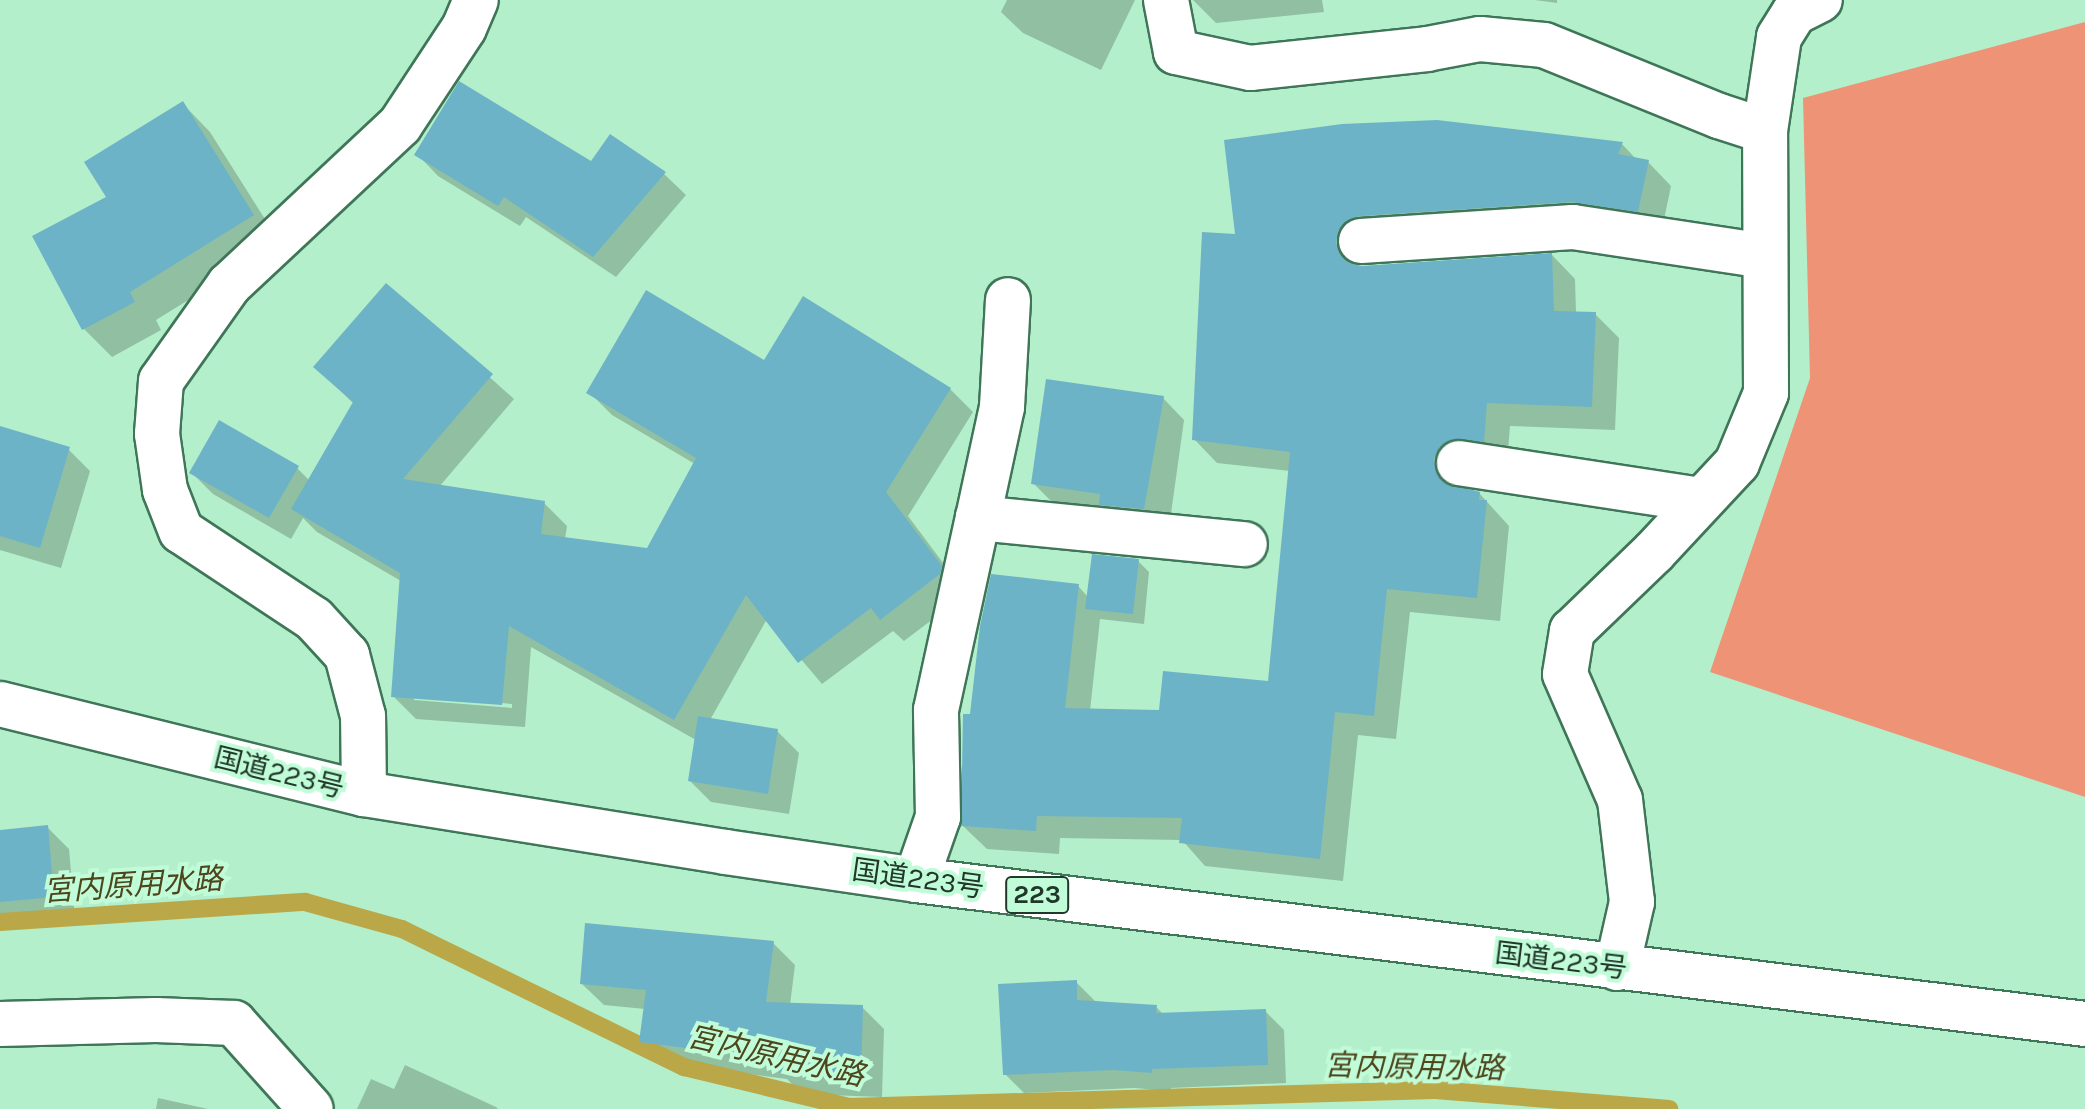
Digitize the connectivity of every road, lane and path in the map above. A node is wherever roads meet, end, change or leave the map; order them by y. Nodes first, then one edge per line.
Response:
1 (476, 0) edge
2 (1166, 0) edge
3 (1820, 0) edge
4 (1765, 131) junction
5 (1361, 241) dead end
6 (1765, 256) junction
7 (1008, 300) dead end
8 (1459, 463) dead end
9 (1700, 500) junction
10 (978, 518) junction
11 (1245, 544) dead end
12 (0, 704) edge
13 (364, 794) junction
14 (916, 880) junction
15 (1617, 968) junction
16 (0, 1024) edge
17 (2085, 1024) edge
18 (311, 1109) edge

1 - 13 main road
2 - 4 main road
3 - 4 main road
4 - 6 main road
5 - 6 main road
6 - 9 main road
7 - 10 main road
8 - 9 main road
9 - 15 main road
10 - 11 main road
10 - 14 main road
12 - 13 main road, 国道223号 / 223
13 - 14 main road, 国道223号 / 223
14 - 15 main road, 国道223号 / 223
15 - 17 main road, 国道223号 / 223
16 - 18 main road

